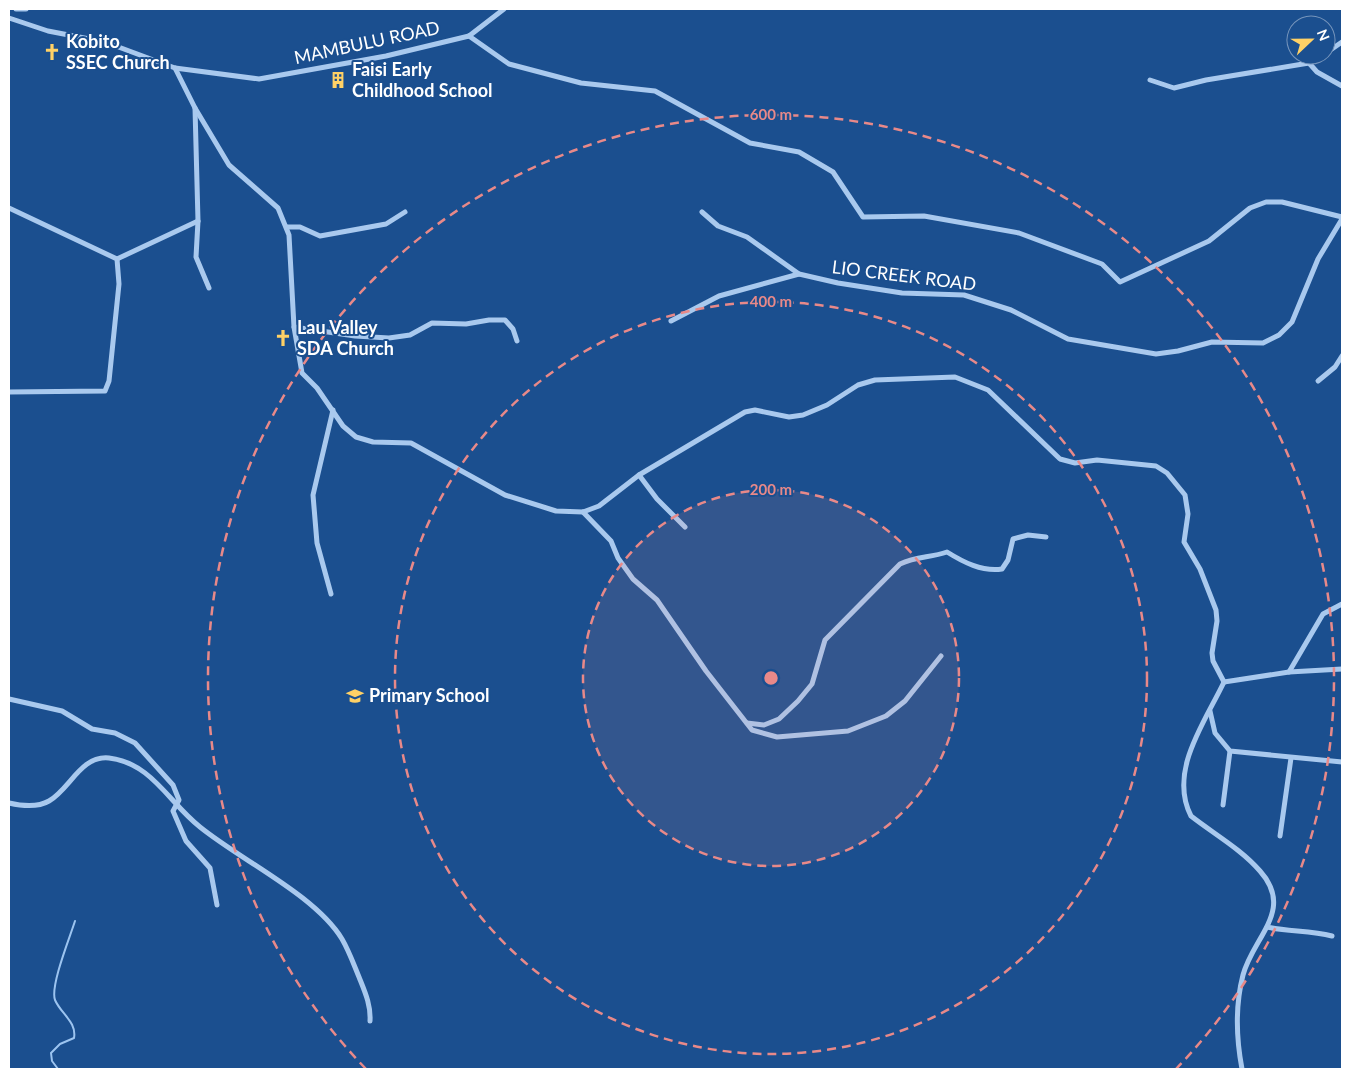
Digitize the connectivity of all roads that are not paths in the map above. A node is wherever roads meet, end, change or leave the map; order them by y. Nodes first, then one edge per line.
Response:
1 (16, 9) edge
2 (26, 9) edge
3 (504, 9) edge
4 (9, 18) edge
5 (468, 36) junction
6 (1297, 65) edge
7 (1311, 65) edge
8 (175, 68) junction
9 (1150, 80) dead end
10 (1342, 86) edge
11 (195, 108) junction
12 (9, 208) edge
13 (405, 212) dead end
14 (702, 212) dead end
15 (1342, 218) edge
16 (198, 221) junction
17 (286, 227) junction
18 (117, 259) junction
19 (799, 274) junction
20 (209, 288) dead end
21 (672, 321) dead end
22 (294, 327) junction
23 (517, 341) dead end
24 (1342, 356) edge
25 (1318, 381) dead end
26 (9, 392) edge
27 (333, 410) junction
28 (640, 475) junction
29 (583, 512) junction
30 (685, 527) dead end
31 (1046, 537) dead end
32 (331, 594) dead end
33 (1342, 604) edge
34 (942, 656) dead end
35 (1342, 669) edge
36 (1289, 672) junction
37 (1224, 682) junction
38 (9, 699) edge
39 (1210, 711) junction
40 (747, 723) junction
41 (1230, 751) junction
42 (1291, 758) junction
43 (1342, 762) edge
44 (9, 803) edge
45 (176, 804) junction
46 (1223, 805) dead end
47 (1280, 836) dead end
48 (217, 905) dead end
49 (1268, 927) junction
50 (1332, 936) dead end
51 (370, 1021) dead end
52 (1242, 1069) edge

1 - 2 street
3 - 5 street
4 - 8 street, MAMBULU ROAD
5 - 8 street, MAMBULU ROAD
5 - 15 street
6 - 9 street
7 - 10 street
8 - 11 street
11 - 16 street
11 - 17 street
12 - 18 street
13 - 17 street
14 - 19 street
15 - 19 street, LIO CREEK ROAD
16 - 18 street
16 - 20 street
17 - 22 street
18 - 26 street
19 - 21 street
22 - 23 street
22 - 27 street
24 - 25 street
27 - 29 street
27 - 32 street
28 - 29 street
28 - 30 street
28 - 37 street
29 - 40 street
31 - 40 street
33 - 36 street
34 - 40 street
35 - 36 street
36 - 37 street
37 - 39 street
38 - 45 street
39 - 41 street
39 - 49 street
41 - 42 street
41 - 46 street
42 - 43 street
42 - 47 street
44 - 45 street
45 - 48 street
45 - 51 street
49 - 50 street
49 - 52 street

